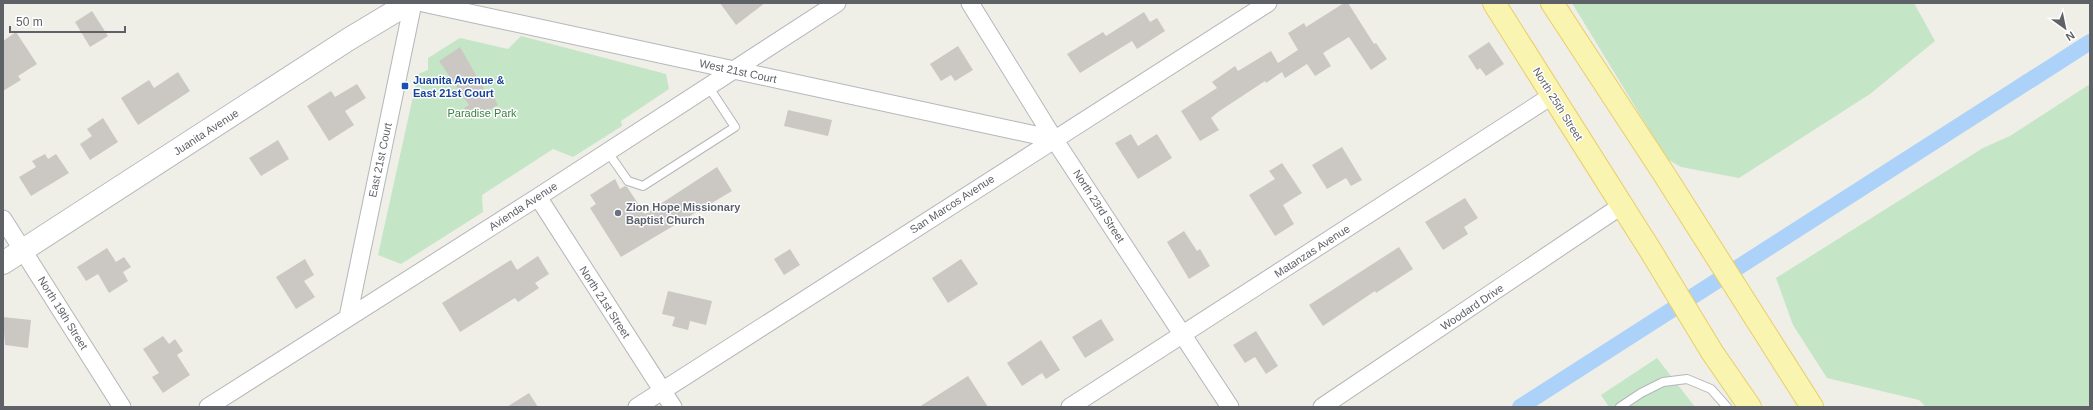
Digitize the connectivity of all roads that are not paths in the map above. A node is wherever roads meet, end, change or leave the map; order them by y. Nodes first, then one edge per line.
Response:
1 (409, 3) edge
2 (413, 3) edge
3 (423, 3) edge
4 (838, 3) edge
5 (970, 3) edge
6 (1268, 3) edge
7 (1494, 3) edge
8 (1552, 3) edge
9 (734, 70) junction
10 (708, 86) junction
11 (1553, 95) junction
12 (1054, 139) junction
13 (607, 151) junction
14 (538, 198) junction
15 (1621, 206) junction
16 (3, 219) edge
17 (23, 250) junction
18 (3, 264) edge
19 (348, 317) junction
20 (1183, 334) junction
21 (662, 391) junction
22 (122, 407) edge
23 (208, 407) edge
24 (636, 407) edge
25 (673, 407) edge
26 (1070, 407) edge
27 (1230, 407) edge
28 (1322, 407) edge
29 (1620, 407) edge
30 (1727, 407) edge
31 (1750, 407) edge
32 (1812, 407) edge

1 - 17 street, Juanita Avenue
2 - 19 street, East 21st Court
3 - 9 street, West 21st Court
4 - 9 street, Avienda Avenue
5 - 12 street, North 23rd Street
6 - 12 street, San Marcos Avenue
7 - 11 main road, North 25th Street
8 - 32 main road
9 - 10 street, Avienda Avenue
9 - 12 street, West 21st Court
10 - 13 street, Avienda Avenue
10 - 13 lane
11 - 15 main road, North 25th Street
11 - 20 street, Matanzas Avenue
12 - 20 street, North 23rd Street
12 - 21 street, San Marcos Avenue
13 - 14 street, Avienda Avenue
14 - 19 street, Avienda Avenue
14 - 21 street, North 21st Street
15 - 28 street, Woodard Drive
15 - 31 main road, North 25th Street
16 - 17 street, North 19th Street
17 - 18 street, Juanita Avenue
17 - 22 street, North 19th Street
19 - 23 street, Avienda Avenue
20 - 26 street, Matanzas Avenue
20 - 27 street, North 23rd Street
21 - 24 street, San Marcos Avenue
21 - 25 street, North 21st Street
29 - 30 lane

